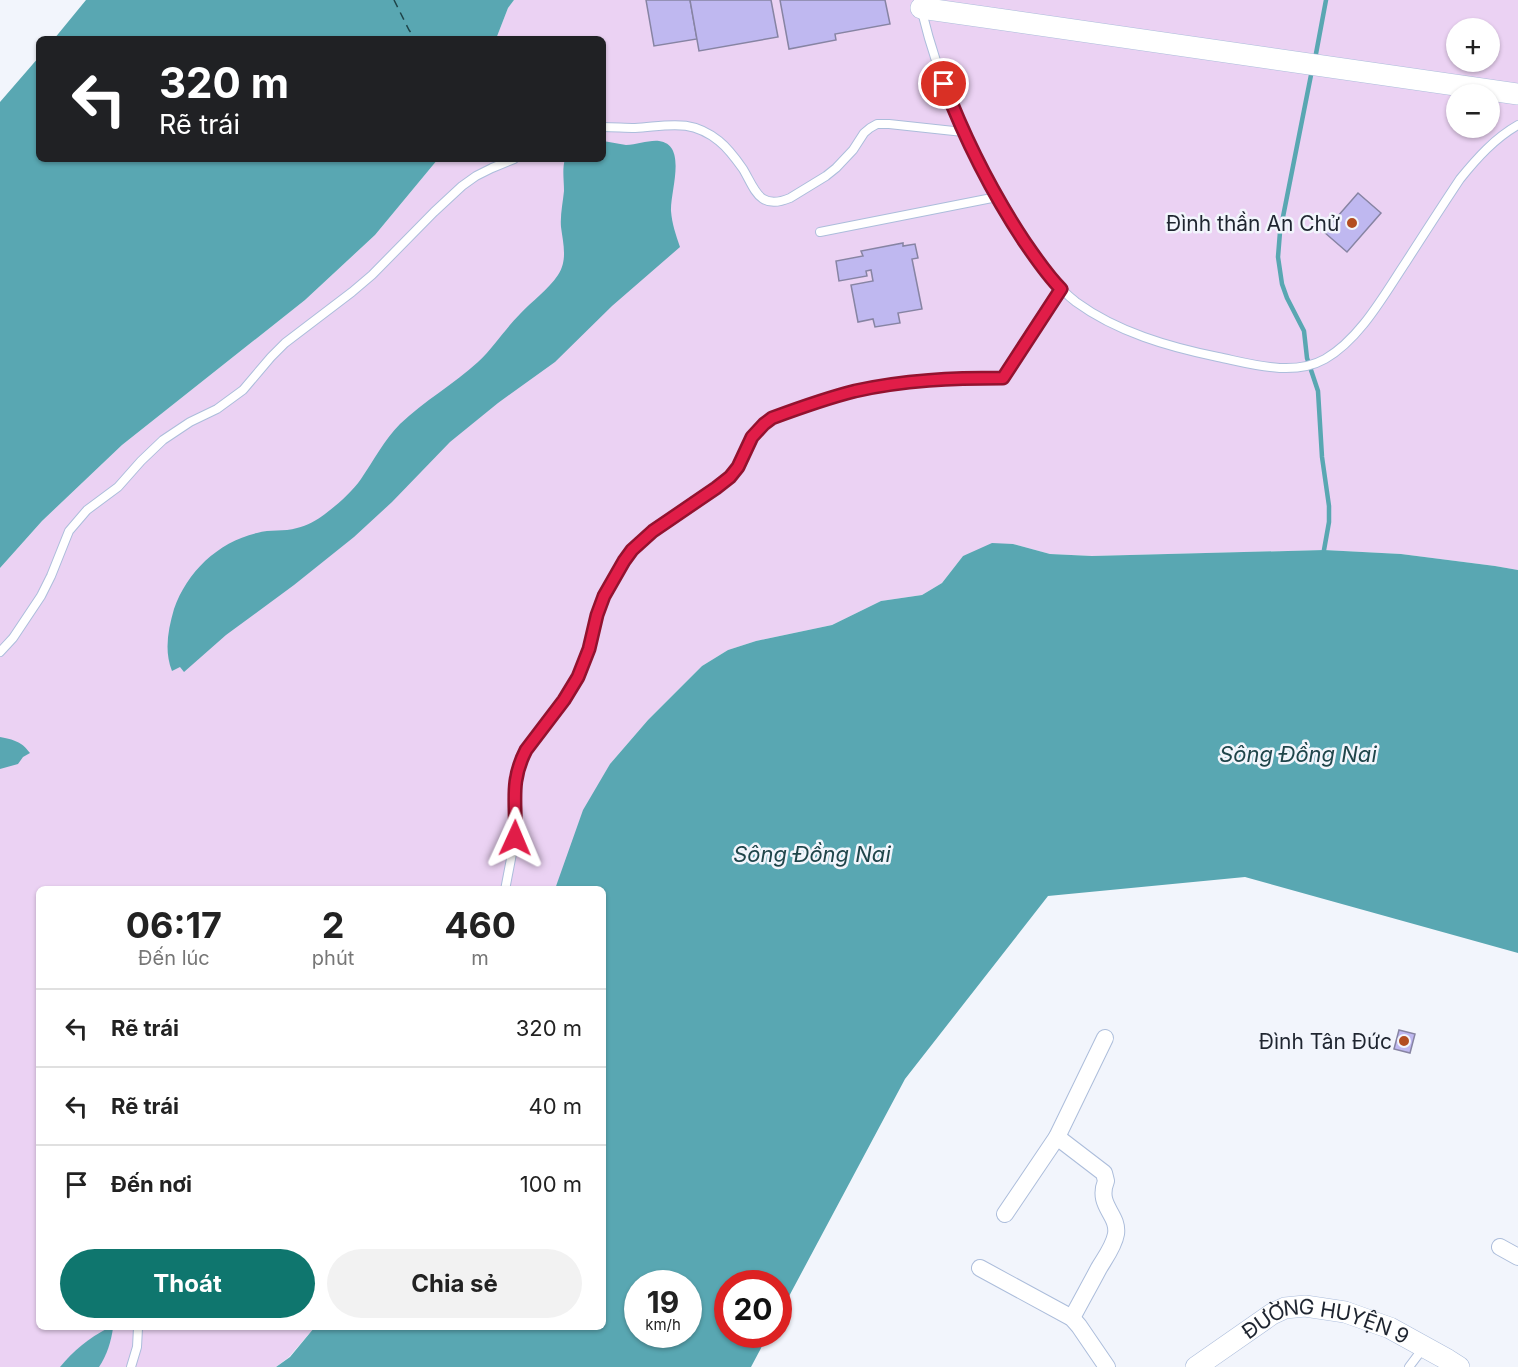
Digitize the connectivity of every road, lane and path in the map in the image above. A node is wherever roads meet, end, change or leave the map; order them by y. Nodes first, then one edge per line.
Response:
1 (920, 3) edge
2 (1518, 94) edge
3 (1518, 125) edge
4 (606, 127) edge
5 (963, 132) junction
6 (507, 162) edge
7 (997, 197) junction
8 (820, 232) dead end
9 (1061, 289) junction
10 (0, 652) edge
11 (506, 886) edge
12 (1105, 1038) dead end
13 (1058, 1137) junction
14 (1005, 1214) dead end
15 (1500, 1247) dead end
16 (1518, 1257) edge
17 (980, 1268) dead end
18 (1072, 1318) junction
19 (138, 1330) edge
20 (1424, 1347) junction
21 (131, 1367) edge
22 (1107, 1367) edge
23 (1196, 1367) edge
24 (1409, 1367) edge
25 (1459, 1367) edge

1 - 2 street
1 - 5 lane
3 - 9 lane
4 - 5 lane
5 - 7 lane
6 - 10 lane
7 - 8 lane
7 - 9 lane
9 - 11 lane
12 - 13 street
13 - 14 street
13 - 18 street
15 - 16 street
17 - 18 street
18 - 22 street
19 - 21 lane
20 - 23 street, ĐƯỜNG HUYỆN 9
20 - 24 lane
20 - 25 street, ĐƯỜNG HUYỆN 9

